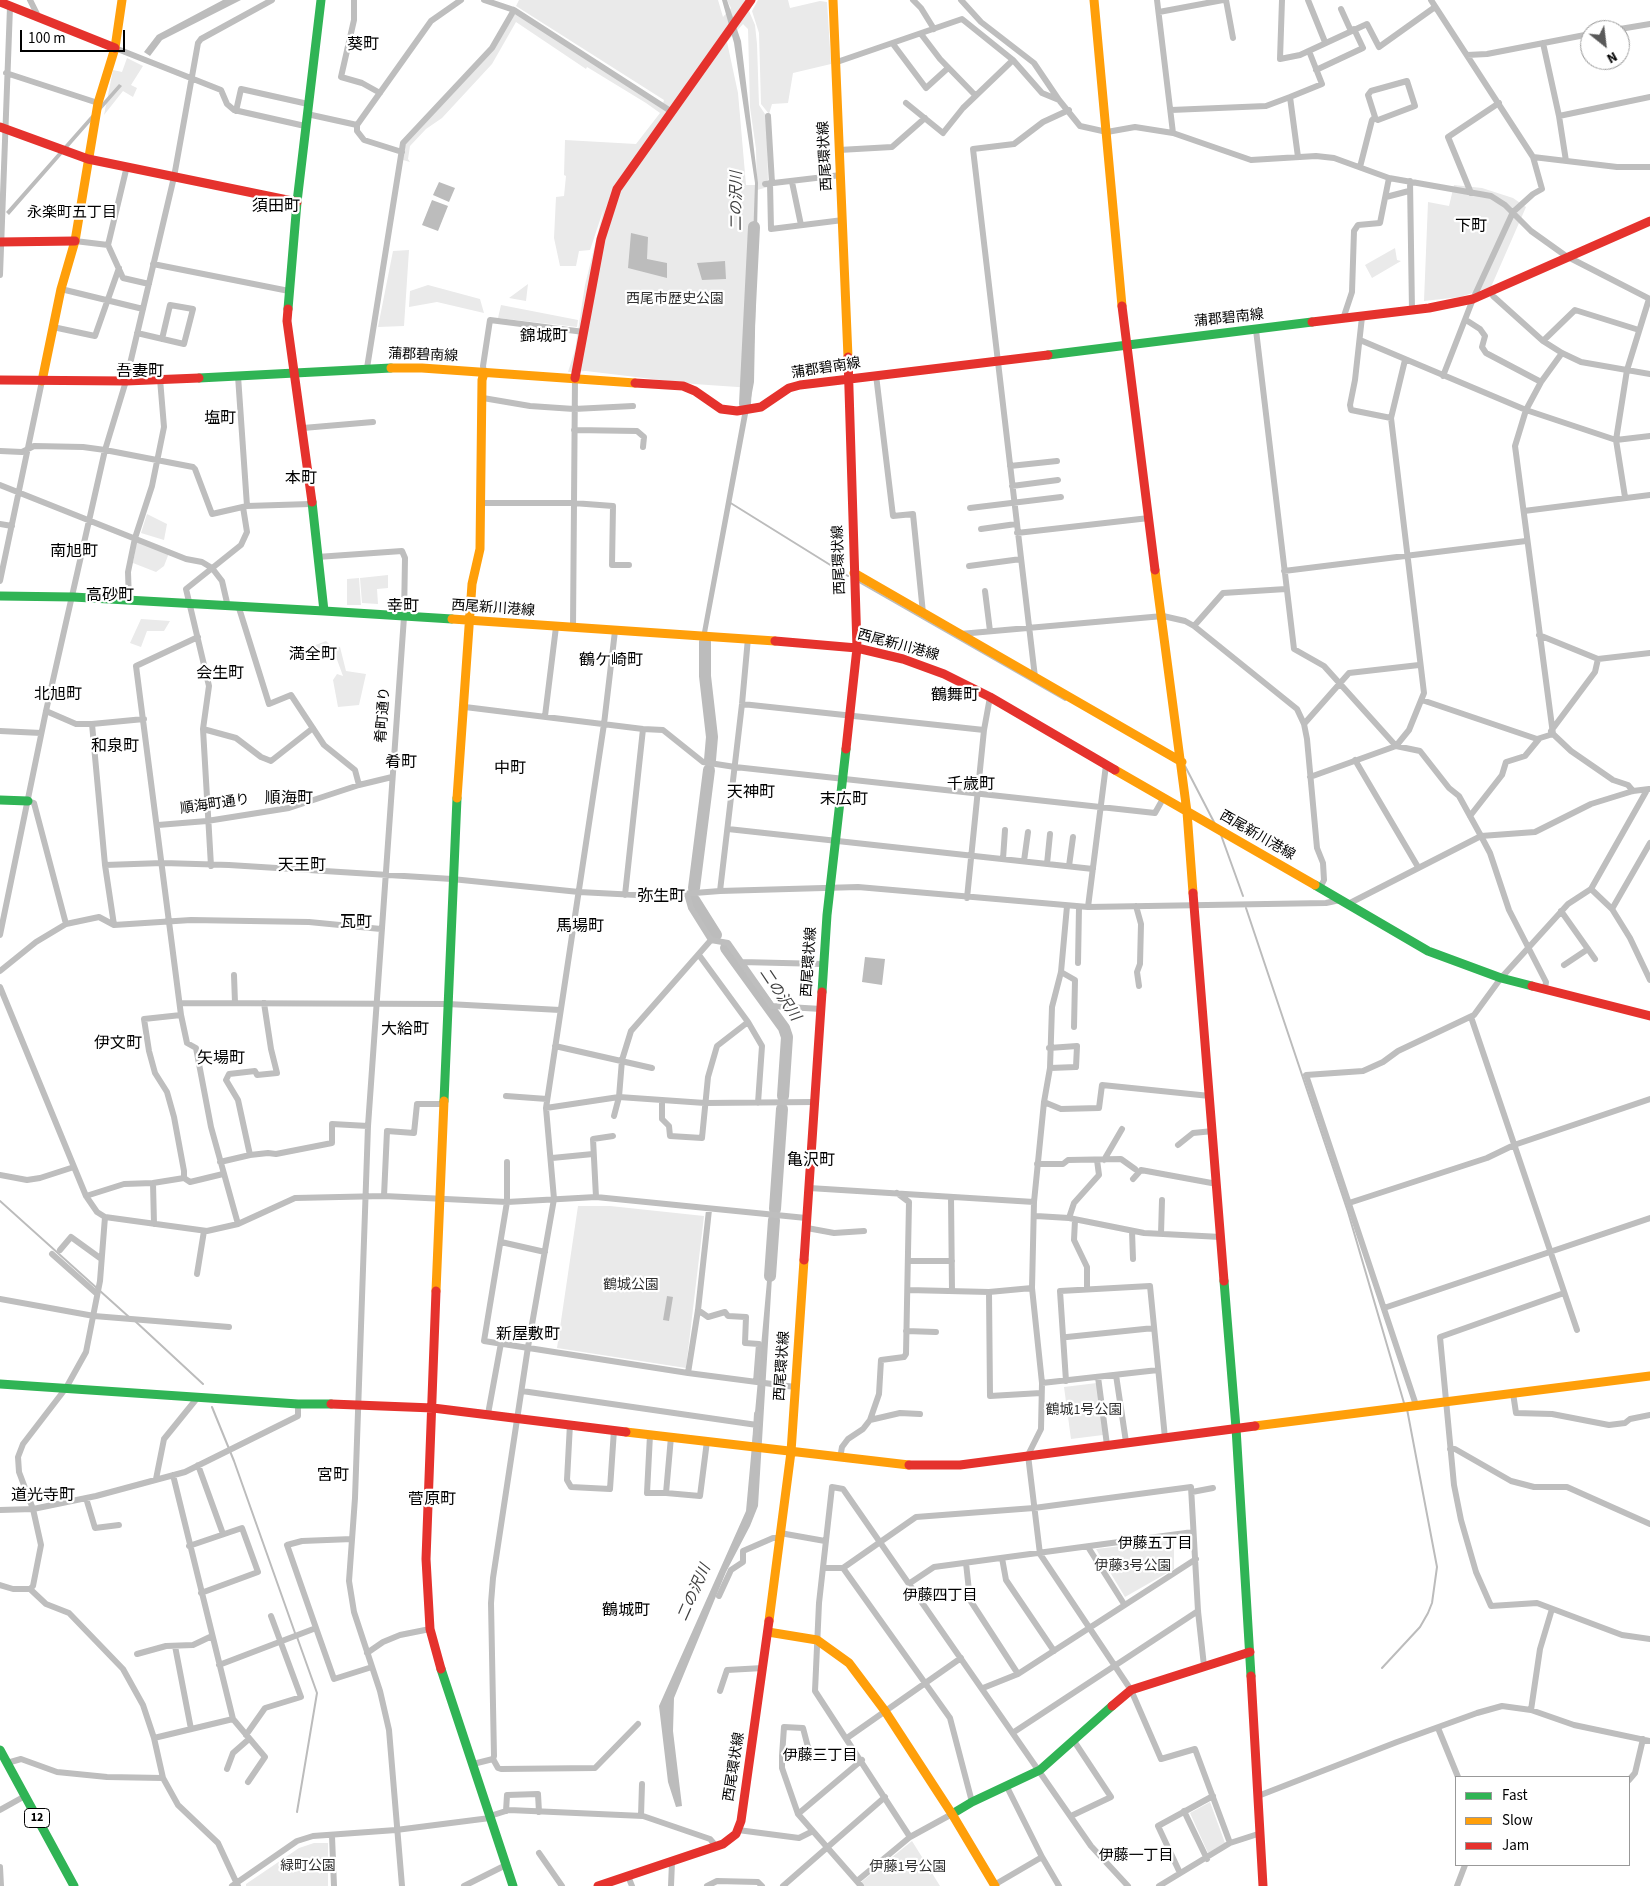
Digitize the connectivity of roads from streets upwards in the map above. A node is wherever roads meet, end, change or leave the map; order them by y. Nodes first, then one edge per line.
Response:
1 (30, 0) edge
2 (122, 0) edge
3 (272, 0) edge
4 (321, 0) edge
5 (354, 0) edge
6 (461, 0) edge
7 (484, 0) edge
8 (751, 0) edge
9 (833, 0) edge
10 (913, 0) edge
11 (961, 0) edge
12 (1094, 0) edge
13 (1157, 0) edge
14 (1225, 0) edge
15 (1282, 0) edge
16 (1308, 0) edge
17 (1431, 0) edge
18 (0, 2) edge
19 (1201, 2) edge
20 (10, 7) junction
21 (1435, 7) junction
22 (1341, 9) dead end
23 (514, 10) junction
24 (1159, 12) junction
25 (39, 18) junction
26 (1650, 24) edge
27 (1630, 27) edge
28 (934, 29) junction
29 (1353, 30) junction
30 (921, 34) junction
31 (1580, 36) edge
32 (1233, 38) dead end
33 (1325, 42) junction
34 (1543, 43) junction
35 (893, 44) junction
36 (115, 48) junction
37 (1309, 51) junction
38 (1467, 55) junction
39 (1013, 60) junction
40 (837, 62) junction
41 (948, 68) junction
42 (1316, 70) junction
43 (6, 73) junction
44 (190, 79) junction
45 (380, 94) junction
46 (975, 95) junction
47 (1290, 97) junction
48 (1650, 97) edge
49 (1059, 100) junction
50 (98, 103) junction
51 (906, 103) dead end
52 (1499, 104) junction
53 (307, 109) junction
54 (1069, 110) junction
55 (1171, 110) junction
56 (236, 111) junction
57 (672, 112) junction
58 (768, 116) dead end
59 (1559, 116) junction
60 (925, 118) junction
61 (1374, 118) junction
62 (357, 125) junction
63 (305, 126) junction
64 (3, 128) edge
65 (1108, 132) junction
66 (1173, 133) junction
67 (839, 150) junction
68 (402, 152) junction
69 (1298, 157) junction
70 (1533, 157) junction
71 (88, 159) junction
72 (1566, 161) junction
73 (127, 166) junction
74 (1360, 167) junction
75 (1650, 167) edge
76 (841, 175) junction
77 (174, 177) junction
78 (1389, 178) junction
79 (1410, 181) junction
80 (792, 182) junction
81 (769, 183) junction
82 (1408, 191) junction
83 (1471, 193) junction
84 (1386, 197) junction
85 (297, 202) junction
86 (1512, 212) junction
87 (843, 220) junction
88 (1650, 221) edge
89 (800, 225) junction
90 (75, 241) junction
91 (1, 242) edge
92 (108, 244) junction
93 (1566, 256) junction
94 (153, 264) junction
95 (119, 268) junction
96 (0, 276) edge
97 (149, 284) junction
98 (61, 289) junction
99 (289, 291) junction
100 (1491, 291) junction
101 (1473, 299) junction
102 (1650, 299) edge
103 (107, 300) junction
104 (143, 309) junction
105 (1412, 311) junction
106 (1362, 318) junction
107 (1343, 319) junction
108 (1466, 320) junction
109 (54, 327) junction
110 (1256, 330) junction
111 (1639, 330) junction
112 (584, 332) junction
113 (137, 333) junction
114 (162, 339) junction
115 (1360, 340) junction
116 (1543, 341) junction
117 (1126, 346) junction
118 (1562, 352) junction
119 (1405, 360) junction
120 (997, 361) junction
121 (367, 368) junction
122 (1627, 370) junction
123 (484, 372) junction
124 (876, 374) junction
125 (1650, 374) edge
126 (294, 375) junction
127 (238, 376) junction
128 (1443, 376) junction
129 (575, 378) junction
130 (849, 378) junction
131 (0, 380) edge
132 (160, 380) junction
133 (42, 381) junction
134 (126, 381) junction
135 (1541, 382) junction
136 (483, 398) junction
137 (633, 406) dead end
138 (574, 409) junction
139 (1526, 410) junction
140 (1391, 418) junction
141 (373, 422) dead end
142 (303, 428) junction
143 (574, 430) junction
144 (1650, 436) edge
145 (1616, 440) junction
146 (643, 447) dead end
147 (29, 448) junction
148 (105, 450) junction
149 (0, 451) edge
150 (157, 460) junction
151 (1057, 461) dead end
152 (1010, 466) junction
153 (1058, 480) dead end
154 (0, 485) edge
155 (1012, 486) junction
156 (20, 493) junction
157 (1650, 495) edge
158 (1061, 497) dead end
159 (1625, 497) junction
160 (1014, 502) junction
161 (482, 503) junction
162 (573, 503) junction
163 (310, 504) junction
164 (245, 507) junction
165 (970, 508) dead end
166 (1524, 511) junction
167 (1149, 518) junction
168 (90, 520) junction
169 (0, 524) edge
170 (1016, 524) junction
171 (12, 526) junction
172 (982, 529) dead end
173 (1018, 533) junction
174 (135, 538) junction
175 (1526, 541) junction
176 (1408, 556) junction
177 (317, 557) junction
178 (1020, 559) junction
179 (629, 565) dead end
180 (969, 566) dead end
181 (212, 568) junction
182 (1284, 571) junction
183 (854, 573) junction
184 (0, 581) edge
185 (1286, 589) junction
186 (985, 591) dead end
187 (0, 596) edge
188 (73, 597) junction
189 (129, 601) junction
190 (189, 604) junction
191 (228, 607) junction
192 (239, 608) junction
193 (324, 611) junction
194 (923, 613) junction
195 (1163, 616) junction
196 (404, 617) junction
197 (469, 621) junction
198 (1194, 626) junction
199 (556, 627) junction
200 (573, 628) junction
201 (1029, 628) junction
202 (615, 631) junction
203 (990, 631) junction
204 (960, 634) junction
205 (1539, 635) junction
206 (198, 637) junction
207 (748, 638) junction
208 (857, 648) junction
209 (1650, 653) edge
210 (1598, 659) junction
211 (1420, 665) junction
212 (1035, 677) junction
213 (1339, 683) junction
214 (990, 697) junction
215 (1422, 700) junction
216 (742, 704) junction
217 (465, 707) junction
218 (46, 711) junction
219 (849, 715) junction
220 (545, 716) junction
221 (144, 719) junction
222 (92, 724) junction
223 (604, 724) junction
224 (1304, 724) junction
225 (313, 728) junction
226 (203, 729) junction
227 (643, 730) junction
228 (984, 730) junction
229 (0, 731) edge
230 (1552, 732) junction
231 (41, 733) junction
232 (1539, 738) junction
233 (1396, 746) junction
234 (1355, 760) junction
235 (1182, 762) junction
236 (1106, 765) junction
237 (735, 767) junction
238 (392, 777) junction
239 (1310, 777) junction
240 (841, 778) junction
241 (359, 785) junction
242 (1633, 791) junction
243 (978, 792) junction
244 (1649, 792) edge
245 (1164, 797) junction
246 (0, 800) edge
247 (28, 801) junction
248 (1100, 807) junction
249 (1187, 812) junction
250 (1470, 816) junction
251 (208, 821) junction
252 (158, 825) junction
253 (728, 829) junction
254 (1006, 830) dead end
255 (1028, 832) dead end
256 (1050, 834) dead end
257 (1481, 836) junction
258 (1073, 837) dead end
259 (834, 840) junction
260 (1650, 844) edge
261 (972, 855) junction
262 (1003, 859) junction
263 (1024, 861) junction
264 (163, 863) junction
265 (1047, 864) junction
266 (105, 865) junction
267 (211, 866) junction
268 (1069, 866) junction
269 (1418, 867) junction
270 (1093, 869) junction
271 (386, 875) junction
272 (452, 879) junction
273 (830, 887) junction
274 (1320, 888) junction
275 (1591, 889) junction
276 (720, 891) junction
277 (579, 892) junction
278 (687, 894) junction
279 (625, 895) junction
280 (967, 898) junction
281 (1344, 902) junction
282 (110, 905) junction
283 (1194, 905) junction
284 (1066, 906) junction
285 (1136, 906) junction
286 (1080, 907) junction
287 (1088, 907) junction
288 (1612, 909) junction
289 (1561, 911) junction
290 (99, 917) junction
291 (170, 922) junction
292 (66, 924) junction
293 (114, 925) junction
294 (381, 929) junction
295 (0, 935) edge
296 (711, 940) junction
297 (1530, 948) junction
298 (1588, 949) junction
299 (699, 955) junction
300 (1595, 959) dead end
301 (741, 962) junction
302 (1078, 963) dead end
303 (824, 964) junction
304 (1564, 965) dead end
305 (0, 972) edge
306 (1061, 972) junction
307 (234, 975) dead end
308 (1501, 978) junction
309 (1650, 980) edge
310 (1139, 986) dead end
311 (0, 987) edge
312 (1546, 988) junction
313 (180, 1003) junction
314 (235, 1003) junction
315 (264, 1003) junction
316 (375, 1004) junction
317 (448, 1004) junction
318 (821, 1009) junction
319 (560, 1010) junction
320 (182, 1015) junction
321 (1471, 1016) junction
322 (1650, 1016) edge
323 (748, 1022) junction
324 (1074, 1026) dead end
325 (555, 1046) junction
326 (1049, 1048) junction
327 (622, 1060) junction
328 (652, 1068) dead end
329 (1050, 1068) junction
330 (506, 1096) dead end
331 (1210, 1096) junction
332 (619, 1097) junction
333 (547, 1099) junction
334 (1650, 1099) edge
335 (662, 1100) junction
336 (814, 1102) junction
337 (1044, 1102) junction
338 (705, 1103) junction
339 (758, 1103) junction
340 (445, 1104) junction
341 (546, 1108) junction
342 (614, 1116) dead end
343 (368, 1126) junction
344 (1122, 1129) dead end
345 (1213, 1131) junction
346 (613, 1136) dead end
347 (1178, 1145) dead end
348 (1514, 1145) junction
349 (594, 1154) junction
350 (250, 1155) junction
351 (552, 1158) junction
352 (1101, 1160) junction
353 (220, 1162) junction
354 (507, 1162) dead end
355 (1037, 1164) junction
356 (74, 1167) junction
357 (1135, 1169) dead end
358 (223, 1174) junction
359 (0, 1175) edge
360 (184, 1178) junction
361 (1133, 1179) dead end
362 (153, 1183) junction
363 (1216, 1184) junction
364 (809, 1188) junction
365 (897, 1193) junction
366 (86, 1196) junction
367 (365, 1196) junction
368 (384, 1196) junction
369 (952, 1197) junction
370 (554, 1198) junction
371 (596, 1198) junction
372 (441, 1200) junction
373 (1162, 1200) dead end
374 (507, 1202) junction
375 (1034, 1202) junction
376 (1349, 1203) junction
377 (709, 1210) junction
378 (1036, 1216) dead end
379 (105, 1217) junction
380 (1650, 1218) edge
381 (1072, 1219) junction
382 (807, 1223) junction
383 (154, 1224) junction
384 (238, 1224) junction
385 (864, 1230) dead end
386 (204, 1231) junction
387 (1132, 1231) junction
388 (1161, 1234) junction
389 (1221, 1237) junction
390 (501, 1242) junction
391 (60, 1250) dead end
392 (544, 1252) junction
393 (1550, 1252) junction
394 (52, 1254) dead end
395 (100, 1258) junction
396 (1133, 1259) dead end
397 (952, 1260) junction
398 (909, 1261) junction
399 (197, 1274) dead end
400 (1032, 1288) junction
401 (1087, 1289) junction
402 (908, 1290) junction
403 (952, 1291) junction
404 (989, 1292) junction
405 (96, 1293) junction
406 (1564, 1293) junction
407 (0, 1299) edge
408 (1384, 1308) junction
409 (698, 1310) junction
410 (94, 1316) junction
411 (229, 1327) dead end
412 (1154, 1328) junction
413 (1577, 1330) dead end
414 (906, 1331) junction
415 (936, 1332) dead end
416 (1067, 1336) dead end
417 (500, 1343) junction
418 (528, 1346) junction
419 (1158, 1370) junction
420 (688, 1373) junction
421 (1116, 1375) junction
422 (1650, 1376) edge
423 (1098, 1377) junction
424 (1066, 1381) junction
425 (756, 1382) junction
426 (1042, 1383) junction
427 (0, 1384) edge
428 (795, 1387) junction
429 (66, 1388) junction
430 (522, 1391) junction
431 (1040, 1393) junction
432 (1513, 1393) junction
433 (198, 1397) junction
434 (1445, 1402) junction
435 (298, 1404) junction
436 (357, 1404) junction
437 (1409, 1407) junction
438 (433, 1408) junction
439 (488, 1414) junction
440 (757, 1414) dead end
441 (920, 1414) dead end
442 (1650, 1415) edge
443 (518, 1418) junction
444 (870, 1420) junction
445 (570, 1424) junction
446 (757, 1425) junction
447 (1236, 1428) junction
448 (614, 1430) junction
449 (650, 1435) junction
450 (671, 1437) junction
451 (1165, 1438) junction
452 (707, 1441) junction
453 (1126, 1442) junction
454 (1107, 1445) junction
455 (751, 1446) junction
456 (1450, 1449) junction
457 (791, 1452) junction
458 (1028, 1455) junction
459 (840, 1458) junction
460 (198, 1465) junction
461 (173, 1476) junction
462 (156, 1479) junction
463 (1213, 1488) dead end
464 (1192, 1492) junction
465 (666, 1493) junction
466 (86, 1498) junction
467 (1034, 1508) junction
468 (33, 1509) junction
469 (0, 1510) edge
470 (1650, 1524) edge
471 (119, 1525) dead end
472 (1193, 1532) junction
473 (223, 1534) junction
474 (779, 1536) junction
475 (352, 1539) junction
476 (825, 1540) junction
477 (880, 1543) junction
478 (189, 1546) junction
479 (1088, 1547) junction
480 (1040, 1554) junction
481 (1002, 1558) junction
482 (1196, 1560) junction
483 (966, 1563) junction
484 (823, 1568) junction
485 (843, 1568) junction
486 (910, 1583) junction
487 (0, 1586) edge
488 (30, 1589) junction
489 (201, 1593) junction
490 (719, 1596) dead end
491 (1124, 1604) junction
492 (1552, 1609) junction
493 (1198, 1611) junction
494 (271, 1616) dead end
495 (316, 1628) junction
496 (1090, 1628) junction
497 (430, 1629) junction
498 (768, 1632) junction
499 (212, 1636) junction
500 (1650, 1639) edge
501 (816, 1640) junction
502 (282, 1641) junction
503 (175, 1646) junction
504 (1054, 1651) junction
505 (1250, 1652) junction
506 (367, 1653) junction
507 (137, 1654) dead end
508 (961, 1658) junction
509 (219, 1665) junction
510 (1115, 1666) junction
511 (1204, 1666) junction
512 (372, 1667) junction
513 (763, 1668) junction
514 (1018, 1674) junction
515 (924, 1684) junction
516 (983, 1688) junction
517 (1131, 1690) junction
518 (720, 1691) dead end
519 (1531, 1710) junction
520 (885, 1711) junction
521 (233, 1719) junction
522 (638, 1724) dead end
523 (1438, 1728) junction
524 (191, 1729) junction
525 (1014, 1732) junction
526 (248, 1737) junction
527 (154, 1738) junction
528 (848, 1738) junction
529 (1643, 1739) junction
530 (1074, 1741) junction
531 (1650, 1741) edge
532 (0, 1750) edge
533 (493, 1759) junction
534 (782, 1760) junction
535 (862, 1760) junction
536 (7, 1763) junction
537 (473, 1764) junction
538 (226, 1769) dead end
539 (1040, 1770) junction
540 (1458, 1776) edge
541 (163, 1778) junction
542 (1630, 1779) edge
543 (248, 1782) dead end
544 (642, 1784) dead end
545 (1007, 1787) junction
546 (25, 1796) junction
547 (1213, 1796) junction
548 (1258, 1796) junction
549 (885, 1797) junction
550 (972, 1802) junction
551 (0, 1810) edge
552 (506, 1811) junction
553 (1184, 1811) junction
554 (539, 1812) junction
555 (798, 1814) junction
556 (952, 1814) junction
557 (641, 1816) junction
558 (1071, 1816) junction
559 (490, 1817) junction
560 (396, 1830) junction
561 (738, 1830) junction
562 (813, 1831) junction
563 (1260, 1833) junction
564 (332, 1836) junction
565 (910, 1837) junction
566 (1230, 1844) junction
567 (716, 1846) junction
568 (828, 1847) junction
569 (539, 1853) dead end
570 (1042, 1857) junction
571 (1207, 1859) junction
572 (672, 1862) junction
573 (506, 1864) junction
574 (1465, 1866) edge
575 (0, 1867) edge
576 (1180, 1873) junction
577 (628, 1876) junction
578 (859, 1883) edge
579 (235, 1885) edge
580 (994, 1885) edge
581 (1, 1886) edge
582 (74, 1886) edge
583 (334, 1886) edge
584 (402, 1886) edge
585 (464, 1886) edge
586 (513, 1886) edge
587 (562, 1886) edge
588 (598, 1886) edge
589 (632, 1886) edge
590 (671, 1886) edge
591 (707, 1886) edge
592 (762, 1886) edge
593 (783, 1886) edge
594 (1059, 1886) edge
595 (1128, 1886) edge
596 (1159, 1886) edge
597 (1263, 1886) edge
598 (1457, 1886) edge

1 - 25 street
2 - 36 street
3 - 44 street
4 - 53 street
5 - 45 street
6 - 45 street
7 - 23 street
8 - 57 street
9 - 40 street, 西尾環状線
10 - 28 street
11 - 49 street
12 - 65 street
13 - 24 street
14 - 19 street
14 - 32 street
15 - 37 street
16 - 33 street
17 - 21 street
18 - 20 street
19 - 24 street
20 - 25 street
20 - 43 street
21 - 29 street
21 - 38 street
22 - 29 street
23 - 57 street
23 - 68 street
24 - 55 street
25 - 36 street
26 - 27 street
28 - 30 street
28 - 39 street
29 - 33 street
29 - 42 street
30 - 35 street
30 - 41 street
31 - 34 street
33 - 37 street
34 - 38 street
34 - 59 street
35 - 40 street
35 - 41 street
36 - 44 street
36 - 50 street
37 - 42 street
38 - 52 street
39 - 46 street
39 - 49 street
40 - 67 street, 西尾環状線
41 - 46 street
42 - 47 street
43 - 50 street
43 - 64 street
44 - 56 street
44 - 77 street
45 - 62 street
46 - 60 street
47 - 55 street
47 - 69 street
48 - 59 street
49 - 54 street
50 - 71 street
51 - 60 street
52 - 70 street
52 - 83 street
53 - 56 street
53 - 62 street
53 - 63 street
54 - 65 street
54 - 120 street
55 - 66 street
56 - 63 street
57 - 112 street
58 - 81 street
59 - 72 street
60 - 67 street
61 - 61 street
61 - 74 street
62 - 68 street
63 - 85 street
64 - 71 street
64 - 91 street
65 - 66 street
65 - 117 street
66 - 69 street
67 - 76 street, 西尾環状線
68 - 121 street
69 - 74 street
70 - 72 street
70 - 86 street
71 - 73 street
71 - 90 street
72 - 75 street
73 - 77 street
73 - 92 street
74 - 78 street
76 - 80 street
76 - 87 street, 西尾環状線
77 - 85 street
77 - 94 street
78 - 79 street
78 - 84 street
79 - 82 street
79 - 83 street
80 - 81 street
80 - 89 street
81 - 89 street
82 - 84 street
82 - 105 street
83 - 86 street
84 - 107 street
85 - 99 street
86 - 93 street
86 - 101 street
87 - 89 street
87 - 130 street, 西尾環状線
88 - 93 street, 蒲郡碧南線
90 - 91 street
90 - 92 street
90 - 98 street
91 - 96 street
92 - 95 street
93 - 100 street, 蒲郡碧南線
93 - 102 street
94 - 97 street
94 - 99 street
95 - 97 street
95 - 103 street
97 - 104 street
98 - 103 street
98 - 109 street
99 - 126 street
100 - 101 street, 蒲郡碧南線
100 - 116 street
101 - 105 street, 蒲郡碧南線
101 - 108 street
102 - 111 street
103 - 104 street
103 - 109 street
104 - 113 street
105 - 106 street, 蒲郡碧南線
106 - 107 street, 蒲郡碧南線
106 - 115 street
107 - 110 street, 蒲郡碧南線
108 - 128 street
108 - 135 street
109 - 133 street
110 - 117 street, 蒲郡碧南線
110 - 182 street
111 - 116 street
111 - 122 street
112 - 123 street
112 - 129 street
113 - 114 street
113 - 134 street
114 - 114 street
115 - 119 street
115 - 140 street
116 - 118 street
117 - 120 street, 蒲郡碧南線
117 - 167 street
118 - 122 street
118 - 135 street
119 - 128 street
119 - 140 street
120 - 124 street, 蒲郡碧南線
120 - 152 street
121 - 123 street, 蒲郡碧南線
121 - 126 street, 蒲郡碧南線
122 - 125 street
122 - 145 street
123 - 129 street, 蒲郡碧南線
123 - 136 street
124 - 130 street, 蒲郡碧南線
124 - 194 street
126 - 127 street, 蒲郡碧南線
126 - 142 street
127 - 132 street, 蒲郡碧南線
127 - 164 street
128 - 139 street
129 - 130 street, 蒲郡碧南線
129 - 138 street
130 - 183 street, 西尾環状線
131 - 133 street, 蒲郡碧南線
132 - 134 street, 蒲郡碧南線
132 - 150 street
133 - 134 street, 蒲郡碧南線
133 - 147 street
134 - 148 street
135 - 139 street
136 - 138 street
136 - 161 street
137 - 138 street
138 - 143 street
139 - 145 street
139 - 166 street
140 - 176 street
141 - 142 street
142 - 163 street
143 - 146 street
143 - 162 street
144 - 145 street
145 - 159 street
147 - 148 street
147 - 149 street
147 - 156 street
148 - 150 street
148 - 168 street
150 - 164 street
150 - 174 street
151 - 152 street
152 - 155 street
153 - 155 street
154 - 156 street
155 - 160 street
156 - 168 street
156 - 171 street
157 - 159 street
158 - 160 street
159 - 166 street
160 - 165 street
160 - 170 street
161 - 162 street
161 - 197 street
162 - 179 street
162 - 200 street
163 - 164 street
163 - 177 street
164 - 181 street
166 - 175 street
167 - 173 street
167 - 195 street
168 - 174 street
168 - 188 street
169 - 171 street
170 - 172 street
170 - 173 street
171 - 184 street
173 - 178 street
174 - 181 street
174 - 189 street
175 - 176 street
175 - 205 street
176 - 182 street
176 - 211 street
177 - 193 street
177 - 196 street, 肴町通り
178 - 180 street
178 - 201 street
181 - 190 street
181 - 191 street
182 - 185 street
183 - 194 street
183 - 208 street, 西尾環状線
185 - 198 street
185 - 213 street
186 - 203 street
187 - 188 street, 西尾新川港線
188 - 189 street, 西尾新川港線
188 - 218 street
189 - 190 street, 西尾新川港線
190 - 191 street, 西尾新川港線
190 - 206 street
191 - 192 street, 西尾新川港線
192 - 193 street, 西尾新川港線
192 - 225 street
193 - 196 street, 西尾新川港線
194 - 204 street
195 - 198 street
195 - 201 street
195 - 235 street
196 - 197 street, 西尾新川港線
196 - 238 street, 肴町通り
197 - 199 street, 西尾新川港線
197 - 217 street
198 - 224 street
199 - 200 street, 西尾新川港線
199 - 220 street
200 - 202 street, 西尾新川港線
201 - 203 street
201 - 212 street
202 - 207 street, 西尾新川港線
202 - 223 street
203 - 204 street
204 - 212 street
205 - 210 street
205 - 230 street
206 - 221 street
206 - 226 street
207 - 208 street, 西尾新川港線
207 - 216 street
208 - 214 street, 西尾新川港線
208 - 219 street, 西尾環状線
209 - 210 street
210 - 230 street
211 - 213 street
211 - 215 street
212 - 235 street
213 - 224 street
213 - 233 street
214 - 228 street
214 - 236 street, 西尾新川港線
215 - 232 street
215 - 233 street
216 - 219 street
216 - 237 street
217 - 220 street
217 - 272 street
218 - 222 street
218 - 231 street
219 - 228 street
219 - 240 street, 西尾環状線
220 - 223 street
221 - 222 street
221 - 252 street
222 - 266 street
223 - 227 street
223 - 277 street
224 - 239 street
225 - 226 street
225 - 241 street
226 - 251 street
227 - 237 street
227 - 279 street
228 - 243 street
229 - 231 street
230 - 232 street
230 - 242 street
231 - 247 street
232 - 250 street
233 - 234 street
233 - 250 street
234 - 239 street
234 - 269 street
235 - 249 street
236 - 245 street, 西尾新川港線
236 - 248 street
237 - 240 street
237 - 253 street
238 - 241 street, 順海町通り
238 - 271 street, 肴町通り
239 - 274 street
240 - 243 street
240 - 259 street, 西尾環状線
241 - 251 street, 順海町通り
242 - 244 street
242 - 257 street
243 - 248 street
243 - 261 street
244 - 275 street
245 - 248 street
245 - 249 street, 西尾新川港線
246 - 247 street
247 - 292 street
247 - 295 street
248 - 270 street
249 - 274 street, 西尾新川港線
249 - 283 street
250 - 257 street
251 - 252 street, 順海町通り
251 - 267 street
252 - 264 street
253 - 259 street
253 - 276 street
254 - 262 street
255 - 263 street
256 - 265 street
257 - 269 street
257 - 297 street
258 - 268 street
259 - 261 street
259 - 273 street, 西尾環状線
260 - 288 street
261 - 262 street
261 - 280 street
262 - 263 street
263 - 265 street
264 - 266 street
264 - 267 street
264 - 291 street
265 - 268 street
266 - 282 street
267 - 271 street
268 - 270 street
269 - 281 street
270 - 287 street
271 - 272 street
271 - 294 street, 肴町通り
272 - 277 street
272 - 317 street
273 - 276 street
273 - 280 street
273 - 303 street, 西尾環状線
274 - 281 street, 西尾新川港線
275 - 288 street
275 - 289 street
276 - 278 street
277 - 279 street
277 - 319 street
278 - 279 street
278 - 296 street
280 - 284 street
281 - 283 street
281 - 308 street, 西尾新川港線
282 - 290 street
282 - 293 street
283 - 285 street
283 - 331 street
284 - 286 street
284 - 306 street
285 - 287 street
285 - 310 street
286 - 287 street
286 - 302 street
288 - 309 street
289 - 297 street
289 - 298 street
290 - 292 street
290 - 293 street
291 - 293 street
291 - 294 street
291 - 313 street
292 - 305 street
294 - 316 street, 肴町通り
296 - 299 street
296 - 301 street
297 - 308 street
297 - 312 street
298 - 300 street
298 - 304 street
299 - 323 street
299 - 327 street
301 - 303 street
301 - 318 street
303 - 318 street, 西尾環状線
306 - 324 street
306 - 326 street
307 - 314 street
308 - 312 street, 西尾新川港線
308 - 321 street
311 - 356 street
312 - 322 street, 西尾新川港線
313 - 314 street
313 - 320 street
314 - 315 street
315 - 316 street
315 - 350 street
316 - 317 street
316 - 343 street, 肴町通り
317 - 319 street
317 - 340 street
318 - 336 street, 西尾環状線
319 - 325 street
320 - 353 street
320 - 360 street
321 - 348 street
321 - 376 street
323 - 338 street
323 - 339 street
325 - 327 street
325 - 333 street
326 - 329 street
326 - 329 street
327 - 328 street
327 - 332 street
329 - 337 street
330 - 333 street
331 - 337 street
331 - 345 street
332 - 335 street
332 - 341 street
332 - 342 street
333 - 341 street
334 - 348 street
335 - 338 street
335 - 338 street
336 - 339 street
336 - 364 street, 西尾環状線
337 - 355 street
338 - 339 street
340 - 368 street
340 - 372 street
341 - 351 street
343 - 350 street
343 - 367 street, 肴町通り
344 - 352 street
345 - 347 street
345 - 363 street
346 - 349 street
348 - 376 street
348 - 393 street
349 - 351 street
349 - 371 street
350 - 353 street
351 - 370 street
352 - 355 street
352 - 357 street
352 - 381 street
353 - 358 street
354 - 374 street
355 - 375 street
356 - 359 street
356 - 366 street
358 - 360 street
358 - 384 street
360 - 362 street
361 - 363 street
362 - 366 street
362 - 383 street
363 - 389 street
364 - 365 street
364 - 382 street, 西尾環状線
365 - 369 street
365 - 398 street
366 - 379 street
367 - 368 street
367 - 384 street
367 - 436 street, 肴町通り
368 - 372 street
369 - 375 street
369 - 397 street
370 - 371 street
370 - 374 street
370 - 392 street
371 - 377 street
372 - 374 street
372 - 438 street
373 - 388 street
374 - 390 street
375 - 400 street
376 - 408 street
377 - 382 street
377 - 409 street
378 - 381 street
379 - 383 street
379 - 395 street
380 - 393 street
381 - 387 street
381 - 401 street
382 - 385 street
382 - 428 street, 西尾環状線
383 - 386 street
384 - 386 street
386 - 399 street
387 - 388 street
387 - 396 street
388 - 389 street
389 - 447 street
390 - 392 street
390 - 417 street
391 - 395 street
392 - 418 street
393 - 406 street
393 - 408 street
394 - 405 street
395 - 405 street
397 - 398 street
397 - 403 street
398 - 402 street
400 - 404 street
400 - 426 street
401 - 412 street
401 - 424 street
402 - 403 street
402 - 414 street
403 - 404 street
404 - 431 street
405 - 410 street
406 - 413 street
406 - 434 street
407 - 410 street
408 - 437 street
409 - 420 street
409 - 425 street
410 - 411 street
410 - 429 street
412 - 416 street
412 - 419 street
414 - 415 street
414 - 444 street
417 - 418 street
417 - 439 street
418 - 420 street
418 - 430 street
419 - 421 street
419 - 451 street
420 - 425 street
421 - 423 street
421 - 453 street
422 - 432 street
423 - 424 street
423 - 454 street
424 - 426 street
425 - 428 street
426 - 431 street
427 - 429 street
428 - 457 street, 西尾環状線
429 - 433 street
429 - 468 street
430 - 443 street
430 - 446 street
431 - 458 street
432 - 434 street
432 - 442 street
433 - 435 street
433 - 462 street
434 - 437 street
434 - 456 street
435 - 436 street
435 - 460 street
436 - 438 street
436 - 475 street, 肴町通り
437 - 447 street
438 - 439 street
438 - 497 street
439 - 443 street
440 - 446 street
441 - 444 street
443 - 445 street
443 - 533 street
444 - 459 street
445 - 448 street
445 - 448 street
446 - 455 street
447 - 451 street
447 - 505 street
448 - 449 street
449 - 450 street
449 - 465 street
450 - 452 street
450 - 465 street
451 - 453 street
452 - 455 street
452 - 465 street
453 - 454 street
454 - 458 street
455 - 457 street
456 - 470 street
456 - 492 street
457 - 459 street
457 - 474 street, 西尾環状線
458 - 459 street
458 - 467 street
460 - 461 street
460 - 473 street
461 - 462 street
461 - 478 street
462 - 466 street
463 - 464 street
464 - 467 street
464 - 472 street
466 - 468 street
466 - 471 street
467 - 477 street
467 - 480 street
468 - 469 street
468 - 488 street
472 - 479 street
472 - 482 street
473 - 478 street
473 - 489 street
474 - 476 street
474 - 490 street
474 - 498 street, 西尾環状線
475 - 495 street
475 - 506 street, 肴町通り
476 - 477 street
476 - 484 street
477 - 485 street
477 - 486 street
478 - 489 street
479 - 480 street
479 - 491 street
480 - 481 street
480 - 496 street
481 - 483 street
481 - 504 street
482 - 491 street
482 - 493 street
483 - 486 street
483 - 514 street
484 - 485 street
484 - 501 street
485 - 515 street
486 - 508 street
487 - 488 street
488 - 527 street
489 - 499 street
491 - 496 street
492 - 500 street
492 - 519 street
493 - 510 street
493 - 511 street
494 - 502 street
495 - 502 street
495 - 512 street
496 - 504 street
496 - 510 street
497 - 506 street
497 - 537 street
498 - 501 street
498 - 513 street, 西尾環状線
499 - 503 street
499 - 509 street
501 - 520 street
501 - 528 street
502 - 509 street
502 - 526 street
503 - 507 street
503 - 524 street
504 - 514 street
505 - 511 street
505 - 548 street
506 - 512 street, 肴町通り
508 - 515 street
508 - 516 street
509 - 521 street
510 - 517 street
510 - 525 street
511 - 517 street
512 - 560 street, 肴町通り
513 - 518 street
513 - 561 street, 西尾環状線
514 - 516 street
515 - 520 street
515 - 550 street
516 - 525 street
517 - 530 street
517 - 547 street
519 - 523 street
519 - 529 street
520 - 528 street
520 - 556 street
521 - 524 street
521 - 526 street
522 - 533 street
523 - 540 street
523 - 548 street
524 - 527 street
525 - 539 street
526 - 538 street
526 - 543 street
527 - 541 street
528 - 535 street
529 - 531 street
529 - 542 street
530 - 539 street
530 - 558 street
532 - 536 street, 12
533 - 537 street
534 - 534 street
534 - 555 street
535 - 549 street
535 - 555 street
536 - 541 street
536 - 546 street, 12
537 - 559 street
539 - 545 street
539 - 558 street
541 - 579 street
544 - 557 street
545 - 550 street
545 - 570 street
546 - 551 street
546 - 582 street, 12
547 - 553 street
547 - 566 street
548 - 563 street
549 - 565 street
549 - 568 street
550 - 556 street
552 - 554 street
552 - 554 street
552 - 559 street
553 - 571 street
553 - 576 street
554 - 557 street
555 - 562 street
556 - 565 street
556 - 580 street
557 - 567 street
558 - 595 street
559 - 560 street
559 - 573 street
560 - 564 street
560 - 584 street, 肴町通り
561 - 562 street
561 - 567 street
562 - 568 street
563 - 566 street
563 - 597 street
564 - 579 street
564 - 583 street
565 - 578 street
566 - 571 street
567 - 572 street
568 - 578 street
568 - 593 street
569 - 587 street
570 - 580 street
570 - 594 street
571 - 576 street
572 - 577 street
572 - 590 street
573 - 585 street
573 - 586 street
574 - 598 street
575 - 581 street
576 - 596 street
577 - 588 street
577 - 589 street
591 - 592 street

